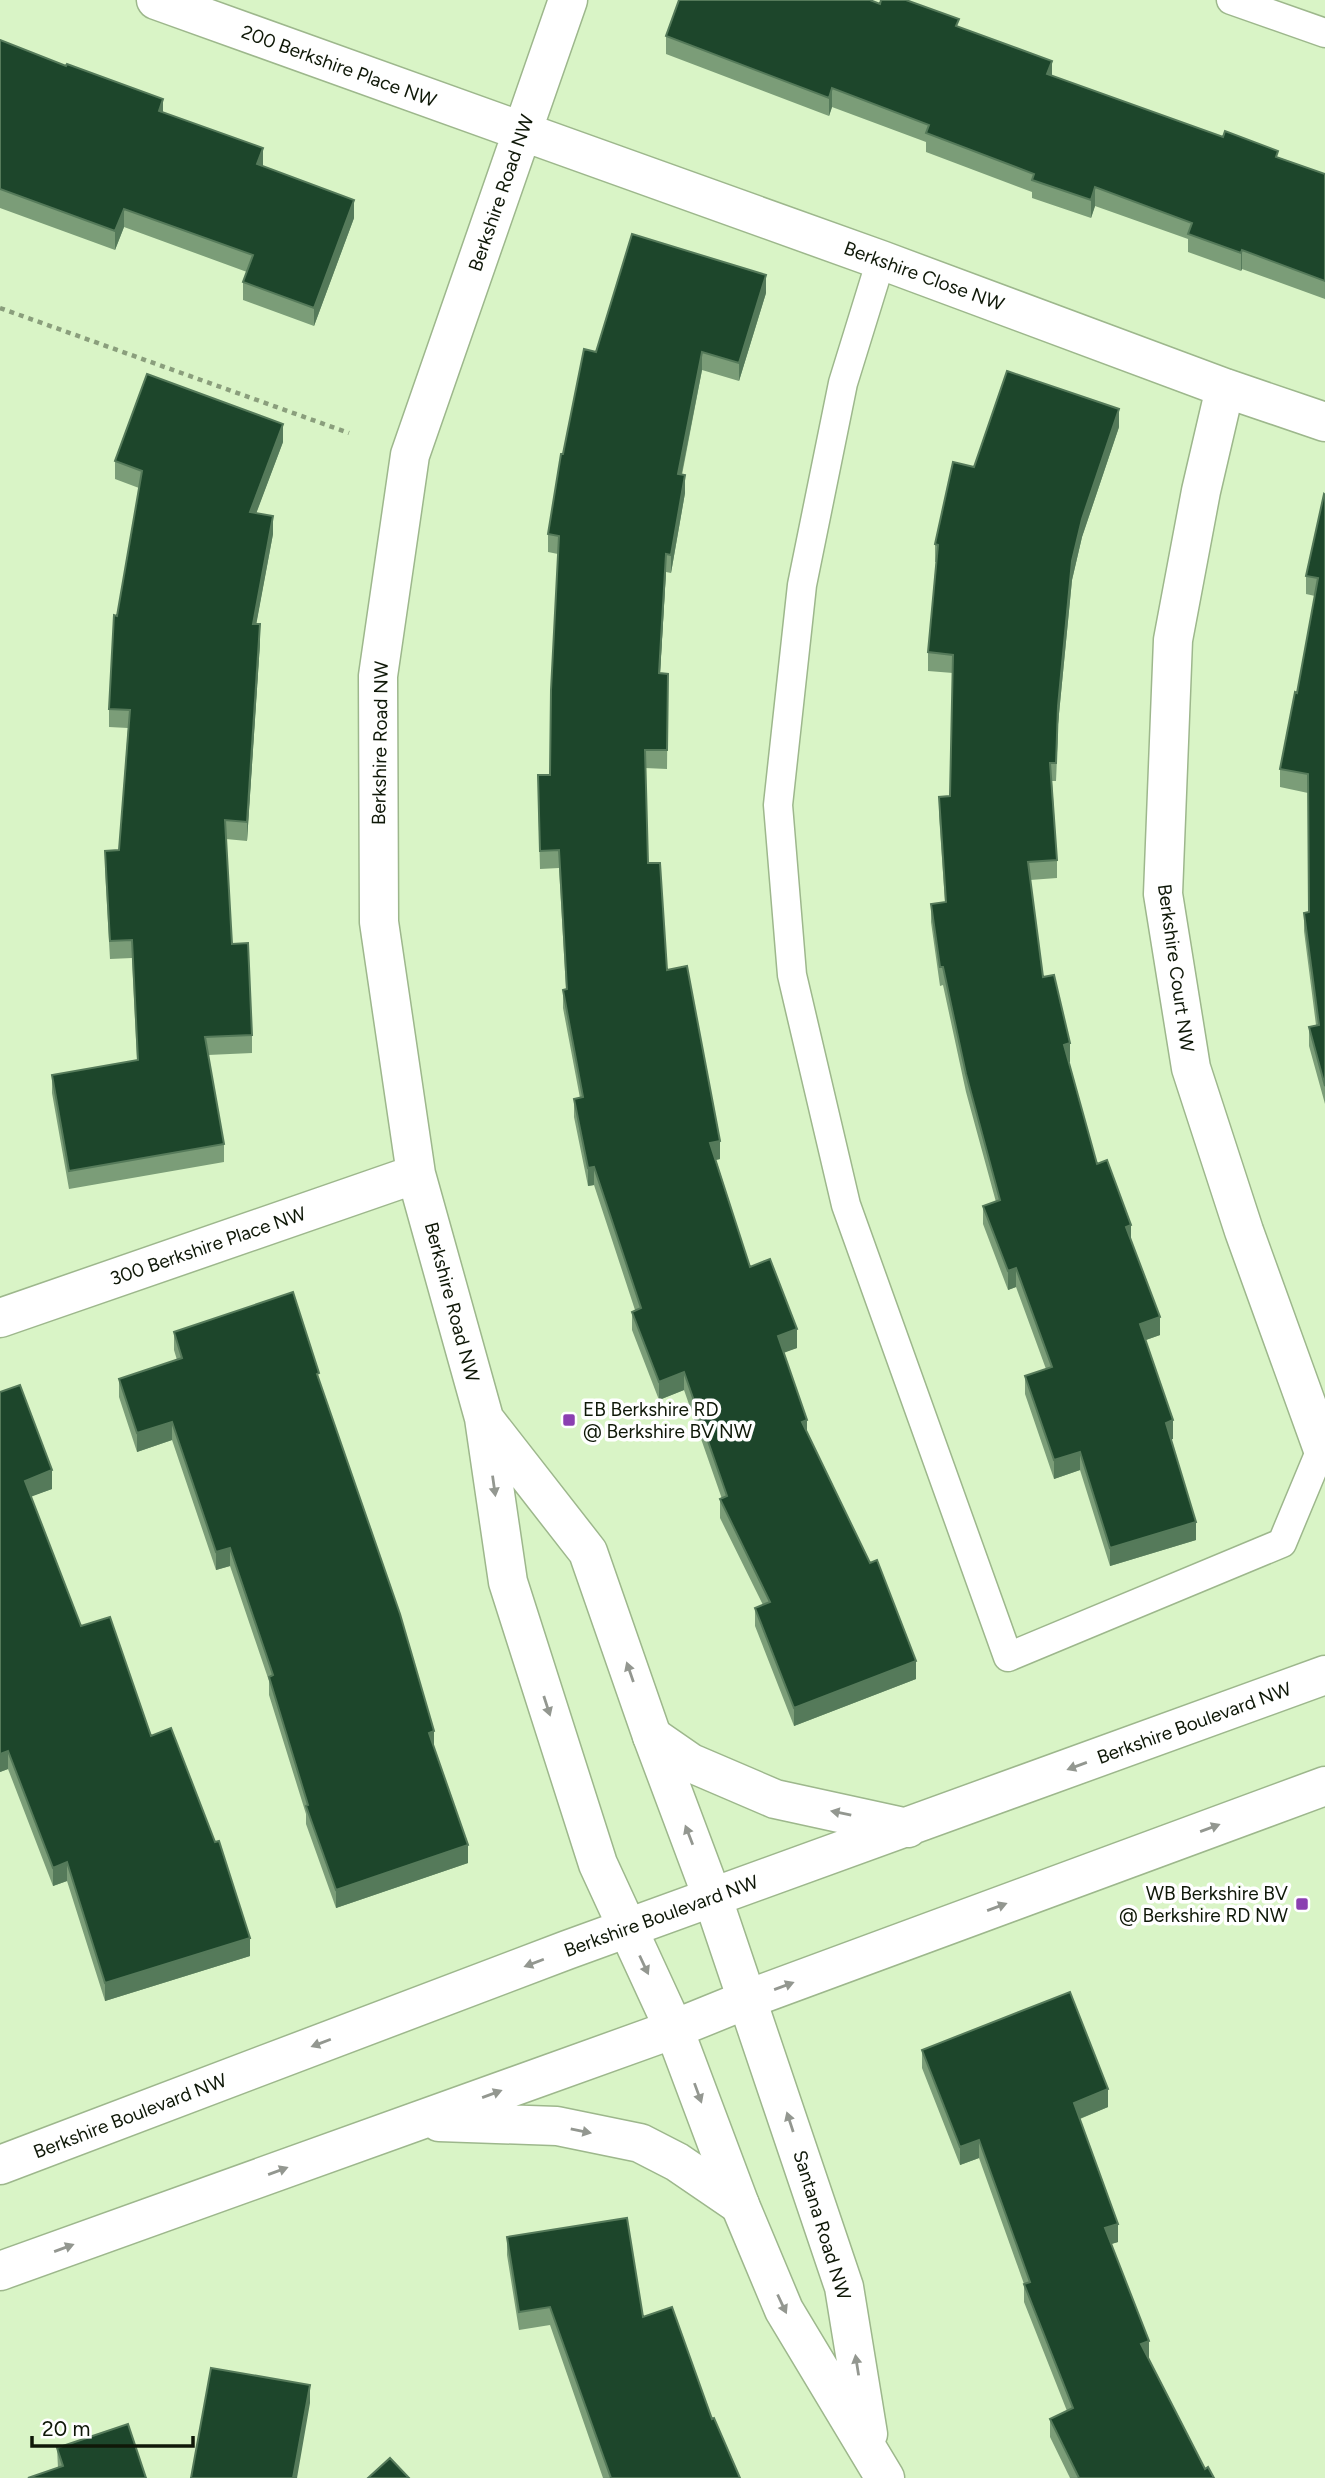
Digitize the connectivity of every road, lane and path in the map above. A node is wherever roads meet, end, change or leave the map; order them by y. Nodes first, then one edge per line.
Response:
1 (156, 0) edge
2 (568, 0) edge
3 (1231, 0) edge
4 (1325, 33) edge
5 (522, 133) junction
6 (881, 260) junction
7 (0, 308) edge
8 (1224, 388) junction
9 (1325, 422) edge
10 (349, 433) dead end
11 (416, 1174) junction
12 (0, 1318) edge
13 (484, 1418) junction
14 (1322, 1447) joint
15 (1325, 1675) edge
16 (652, 1736) junction
17 (1325, 1786) edge
18 (908, 1828) junction
19 (713, 1899) junction
20 (627, 1928) junction
21 (748, 1999) junction
22 (674, 2029) junction
23 (416, 2121) junction
24 (0, 2165) edge
25 (740, 2205) junction
26 (0, 2271) edge
27 (878, 2467) edge

1 - 5 street, 200 Berkshire Place NW
2 - 5 street, Berkshire Road NW
3 - 4 lane
5 - 6 street, Berkshire Close NW
5 - 11 street, Berkshire Road NW
6 - 8 street, Berkshire Close NW
6 - 14 lane
7 - 10 path
8 - 9 street, Berkshire Close NW
8 - 14 street, Berkshire Court NW
11 - 12 street, 300 Berkshire Place NW
11 - 13 street, Berkshire Road NW
16 -> 13 street, Berkshire Road NW
13 -> 20 street, Berkshire Road NW
15 -> 18 street, Berkshire Boulevard NW
18 -> 16 street
19 -> 16 street, Berkshire Road NW
21 -> 17 street
18 - 19 street, Berkshire Boulevard NW
19 - 20 street, Berkshire Boulevard NW
19 - 21 street, Berkshire Road NW
20 -> 22 street, Berkshire Road NW
20 -> 24 street, Berkshire Boulevard NW
21 - 22 street
27 -> 21 street, Santana Road NW
23 -> 22 street
22 -> 25 street, Santana Road NW
23 -> 25 street
26 -> 23 street
25 -> 27 street, Santana Road NW

